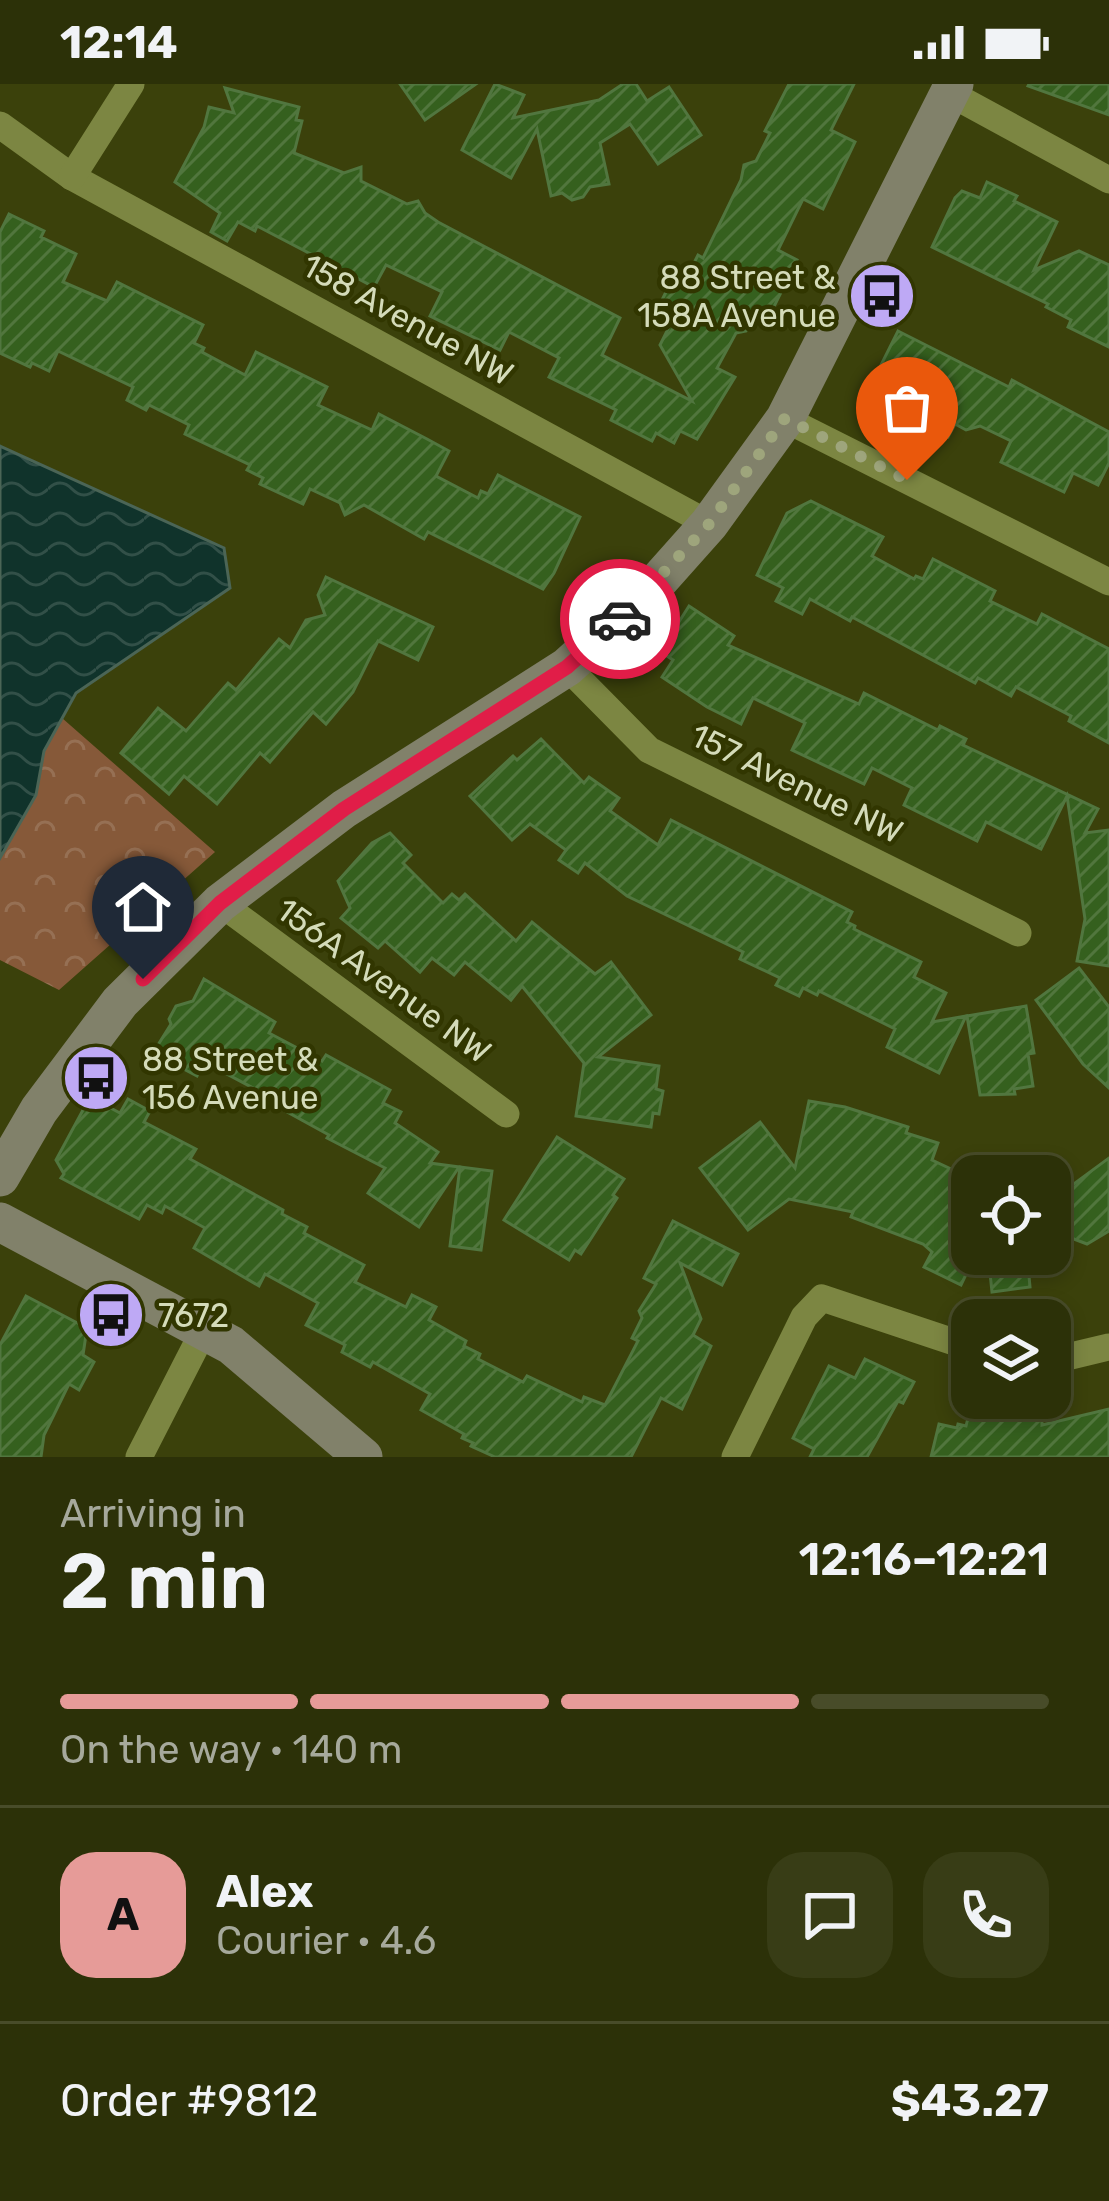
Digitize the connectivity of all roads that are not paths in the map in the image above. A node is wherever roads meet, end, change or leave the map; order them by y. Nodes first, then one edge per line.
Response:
1 (131, 84) edge
2 (953, 89) edge
3 (0, 125) edge
4 (72, 176) junction
5 (1109, 180) edge
6 (785, 418) junction
7 (709, 524) junction
8 (1109, 582) edge
9 (567, 667) junction
10 (220, 903) junction
11 (1018, 933) dead end
12 (506, 1114) dead end
13 (0, 1177) edge
14 (0, 1222) edge
15 (204, 1330) junction
16 (951, 1341) edge
17 (1109, 1348) edge
18 (1071, 1356) edge
19 (139, 1457) edge
20 (363, 1457) edge
21 (735, 1457) edge

1 - 4 street
2 - 5 street
2 - 6 street
3 - 4 street, 158 Avenue NW
4 - 7 street, 158 Avenue NW
6 - 7 street
6 - 8 street
7 - 9 street
9 - 10 street
9 - 11 street, 157 Avenue NW
10 - 12 street, 156A Avenue NW
10 - 13 street
14 - 15 street
15 - 19 street
15 - 20 street
16 - 21 street
17 - 18 street

